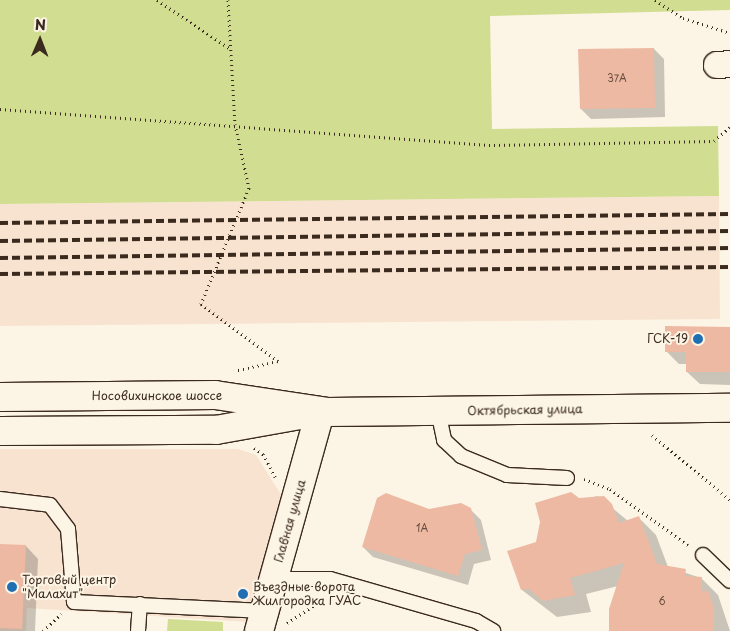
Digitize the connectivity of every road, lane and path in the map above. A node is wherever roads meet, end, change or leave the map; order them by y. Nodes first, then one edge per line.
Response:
1 (157, 0) edge
2 (228, 0) edge
3 (655, 0) edge
4 (730, 32) edge
5 (230, 48) junction
6 (0, 109) edge
7 (235, 124) junction
8 (730, 127) edge
9 (224, 374) dead end
10 (0, 397) edge
11 (730, 408) edge
12 (438, 411) junction
13 (320, 412) junction
14 (0, 431) edge
15 (650, 433) dead end
16 (250, 446) dead end
17 (566, 478) joint
18 (277, 486) dead end
19 (0, 499) edge
20 (730, 500) edge
21 (702, 555) joint
22 (274, 579) junction
23 (730, 581) edge
24 (354, 585) junction
25 (74, 602) junction
26 (140, 604) junction
27 (269, 623) edge
28 (43, 631) edge
29 (138, 631) edge
30 (492, 631) edge

1 - 5 path
2 - 5 path
3 - 4 path
5 - 7 path
6 - 7 path
7 - 8 path
7 - 9 path
10 - 13 main road, Носовихинское шоссе
11 - 12 main road, Октябрьская улица
12 - 13 main road, Октябрьская улица
12 - 17 lane
13 - 14 main road
13 - 22 main road, Главная улица
15 - 20 path
16 - 18 path
17 - 21 path
19 - 25 lane
21 - 23 lane
22 - 24 lane
22 - 27 main road, Главная улица
24 - 27 path
24 - 30 lane
25 - 26 lane
25 - 28 path
26 - 27 lane
26 - 29 lane

